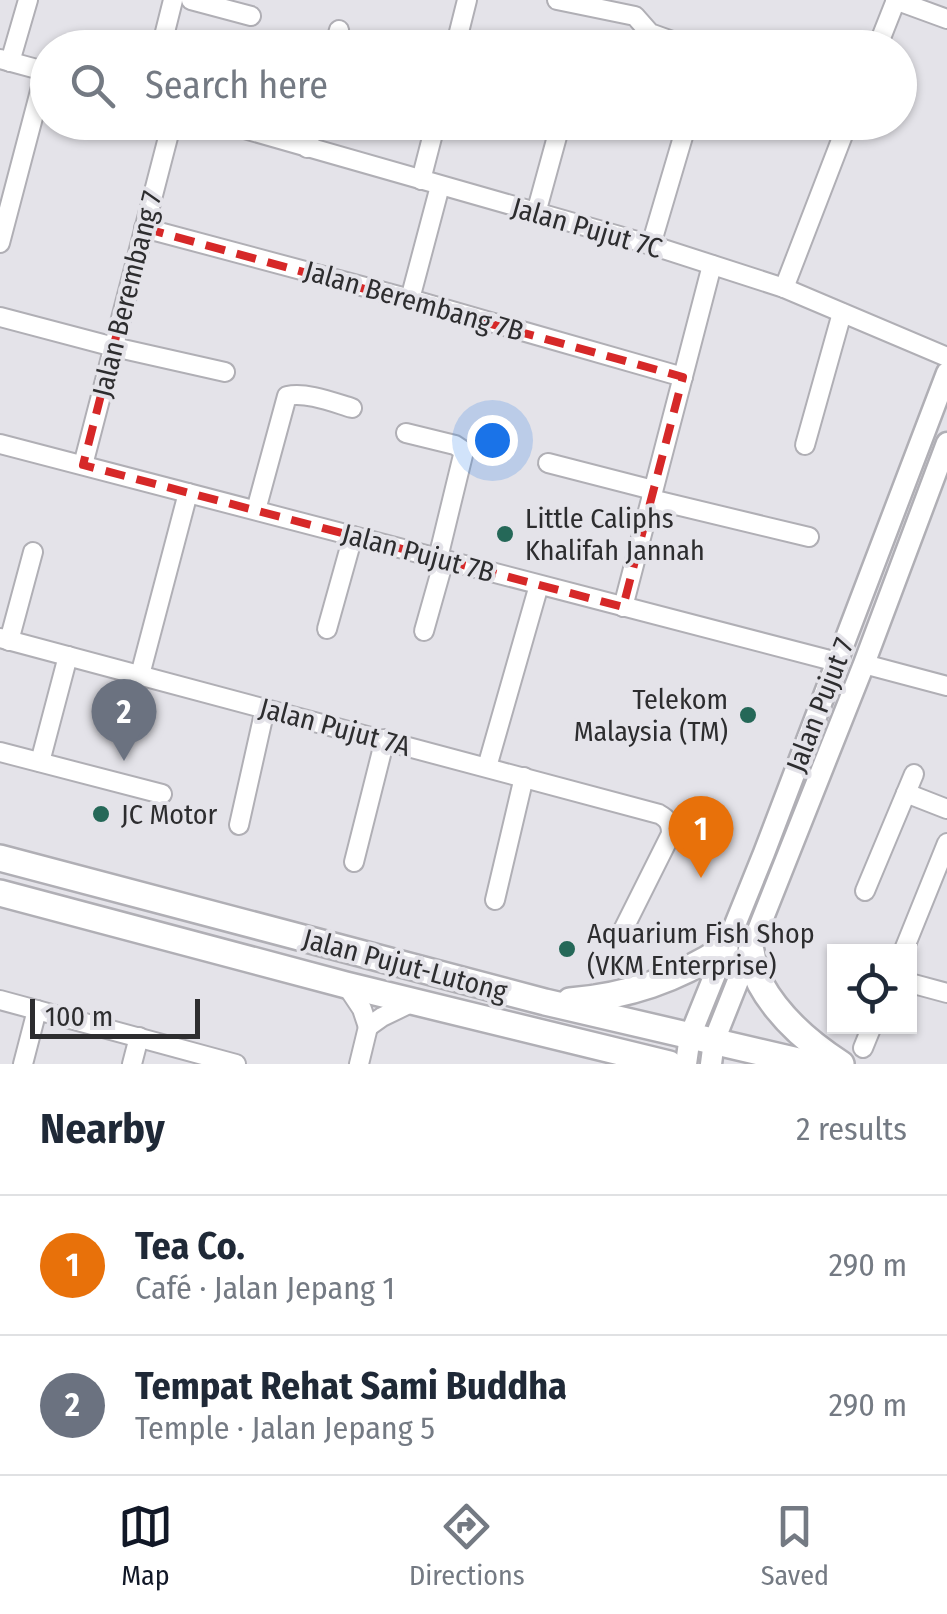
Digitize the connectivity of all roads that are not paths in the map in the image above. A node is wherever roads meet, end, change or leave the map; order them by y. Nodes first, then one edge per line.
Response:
1 (28, 0) edge
2 (172, 0) edge
3 (191, 0) edge
4 (467, 0) edge
5 (558, 0) edge
6 (896, 0) edge
7 (637, 8) edge
8 (251, 16) dead end
9 (947, 20) edge
10 (165, 30) edge
11 (460, 30) edge
12 (649, 30) edge
13 (885, 30) edge
14 (5, 60) edge
15 (30, 67) edge
16 (30, 131) edge
17 (167, 140) edge
18 (280, 140) edge
19 (309, 140) edge
20 (431, 140) edge
21 (557, 140) edge
22 (682, 140) edge
23 (841, 140) edge
24 (307, 148) junction
25 (421, 180) junction
26 (440, 186) junction
27 (536, 213) junction
28 (144, 228) junction
29 (0, 242) edge
30 (651, 245) junction
31 (712, 265) junction
32 (784, 288) junction
33 (410, 299) junction
34 (842, 313) junction
35 (0, 316) edge
36 (114, 347) junction
37 (947, 357) edge
38 (225, 372) dead end
39 (947, 373) edge
40 (683, 377) junction
41 (947, 392) edge
42 (352, 408) dead end
43 (406, 433) dead end
44 (947, 443) edge
45 (0, 444) edge
46 (806, 445) dead end
47 (918, 450) junction
48 (548, 463) dead end
49 (83, 465) junction
50 (188, 493) junction
51 (652, 495) junction
52 (256, 510) junction
53 (353, 536) junction
54 (809, 538) dead end
55 (33, 552) dead end
56 (441, 559) junction
57 (539, 585) junction
58 (622, 607) junction
59 (326, 629) dead end
60 (424, 631) dead end
61 (5, 640) edge
62 (68, 656) junction
63 (837, 662) junction
64 (864, 664) junction
65 (140, 675) junction
66 (947, 686) edge
67 (265, 709) junction
68 (385, 739) junction
69 (0, 752) edge
70 (40, 762) junction
71 (487, 767) junction
72 (914, 774) dead end
73 (524, 777) junction
74 (162, 794) dead end
75 (906, 794) junction
76 (947, 808) edge
77 (238, 825) dead end
78 (947, 843) edge
79 (0, 858) edge
80 (354, 862) dead end
81 (943, 864) edge
82 (864, 891) dead end
83 (0, 893) edge
84 (495, 900) dead end
85 (624, 930) dead end
86 (907, 944) edge
87 (725, 948) junction
88 (752, 951) junction
89 (346, 985) junction
90 (917, 985) edge
91 (947, 993) edge
92 (0, 1000) edge
93 (413, 1002) junction
94 (545, 1002) junction
95 (37, 1010) junction
96 (368, 1028) junction
97 (547, 1034) junction
98 (869, 1034) edge
99 (139, 1037) junction
100 (705, 1047) edge
101 (864, 1048) dead end
102 (23, 1064) edge
103 (132, 1064) edge
104 (236, 1064) edge
105 (358, 1064) edge
106 (570, 1064) edge
107 (668, 1064) edge
108 (686, 1064) edge
109 (811, 1064) edge
110 (841, 1064) edge

1 - 14 street
2 - 10 street
3 - 8 street
4 - 11 street
5 - 7 street
6 - 9 street
6 - 13 street
7 - 12 street
14 - 15 street
16 - 29 street
17 - 28 street, Jalan Berembang 7
18 - 24 street, Jalan Pujut 7C
19 - 24 street
20 - 25 street
21 - 27 street
22 - 30 street
23 - 32 street
24 - 25 street, Jalan Pujut 7C
25 - 26 street, Jalan Pujut 7C
26 - 27 street, Jalan Pujut 7C
26 - 33 street
27 - 30 street, Jalan Pujut 7C
28 - 33 street, Jalan Berembang 7B
28 - 36 street, Jalan Berembang 7
30 - 31 street, Jalan Pujut 7C
31 - 32 street, Jalan Pujut 7C
31 - 40 street
32 - 34 street, Jalan Pujut 7C
33 - 40 street, Jalan Berembang 7B
34 - 37 street, Jalan Pujut 7C
34 - 46 street
35 - 36 street
36 - 38 street
36 - 49 street, Jalan Berembang 7
39 - 47 main road, Jalan Pujut 7
40 - 51 street
41 - 47 main road
42 - 52 street
43 - 56 street
44 - 64 main road, Jalan Pujut 7
45 - 49 street, Jalan Pujut 7B
47 - 63 main road, Jalan Pujut 7
48 - 51 street
49 - 50 street, Jalan Pujut 7B
50 - 52 street, Jalan Pujut 7B
50 - 65 street
51 - 54 street
51 - 58 street
52 - 53 street, Jalan Pujut 7B
53 - 56 street, Jalan Pujut 7B
53 - 59 street
55 - 61 street
56 - 57 street, Jalan Pujut 7B
56 - 60 street
57 - 58 street, Jalan Pujut 7B
57 - 71 street
58 - 63 street, Jalan Pujut 7B
61 - 62 street, Jalan Pujut 7A
62 - 65 street, Jalan Pujut 7A
62 - 70 street
63 - 87 main road, Jalan Pujut 7
64 - 66 street
64 - 88 main road, Jalan Pujut 7
65 - 67 street, Jalan Pujut 7A
67 - 68 street, Jalan Pujut 7A
67 - 77 street
68 - 71 street, Jalan Pujut 7A
68 - 80 street
69 - 70 street
70 - 74 street
71 - 73 street, Jalan Pujut 7A
72 - 75 street
73 - 84 street
73 - 85 street, Jalan Pujut 7A
75 - 76 street
75 - 82 street
78 - 81 street
79 - 94 highway, Jalan Pujut-Lutong
81 - 86 street
83 - 89 highway, Jalan Pujut-Lutong
87 - 94 highway
87 - 100 main road, Jalan Pujut 7
88 - 100 main road, Jalan Pujut 7
88 - 110 highway
89 - 93 highway, Jalan Pujut-Lutong
89 - 96 street
90 - 91 street
92 - 95 street
93 - 96 street
93 - 97 highway, Jalan Pujut-Lutong
94 - 100 highway, Jalan Pujut-Lutong
95 - 99 street
95 - 102 street
96 - 105 street
97 - 106 highway
97 - 107 highway, Jalan Pujut-Lutong
98 - 101 street
99 - 103 street
99 - 104 street
100 - 108 main road
100 - 109 highway, Jalan Pujut-Lutong

